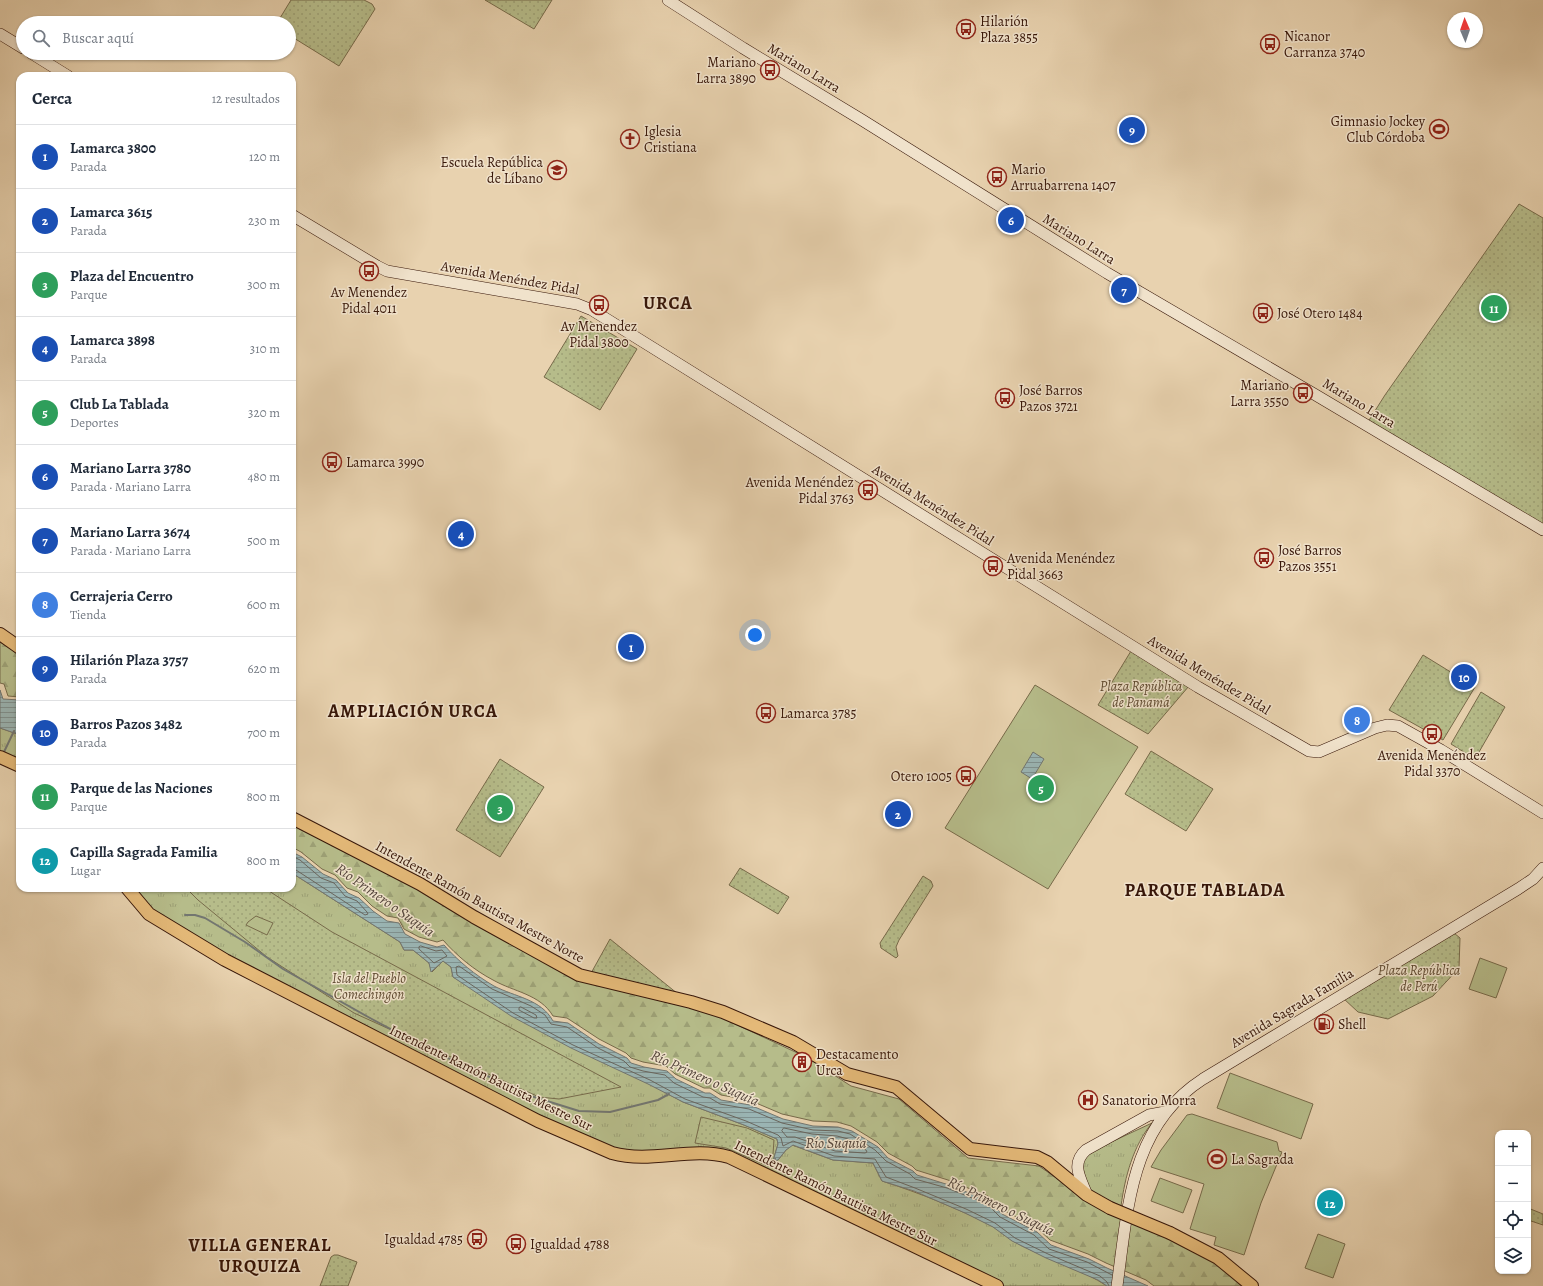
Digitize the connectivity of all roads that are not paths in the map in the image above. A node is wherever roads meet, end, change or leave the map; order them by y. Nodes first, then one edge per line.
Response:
1 (668, 0) edge
2 (0, 34) edge
3 (16, 44) edge
4 (42, 60) edge
5 (62, 72) edge
6 (296, 217) edge
7 (1543, 530) edge
8 (0, 634) edge
9 (16, 645) edge
10 (3, 758) edge
11 (16, 764) edge
12 (1543, 813) edge
13 (296, 820) edge
14 (1543, 868) edge
15 (131, 892) edge
16 (1165, 1112) junction
17 (1087, 1195) junction
18 (997, 1286) edge
19 (1117, 1286) edge
20 (1252, 1286) edge

1 - 7 main road, Mariano Larra
2 - 3 main road
4 - 5 main road
6 - 12 main road, Avenida Menéndez Pidal
8 - 9 main road
10 - 11 main road
13 - 17 main road, Intendente Ramón Bautista Mestre Norte
14 - 16 main road, Avenida Sagrada Familia
15 - 18 main road, Intendente Ramón Bautista Mestre Sur
16 - 17 main road
16 - 19 main road, Avenida Sagrada Familia
17 - 20 main road, Intendente Ramón Bautista Mestre Norte, bridge

